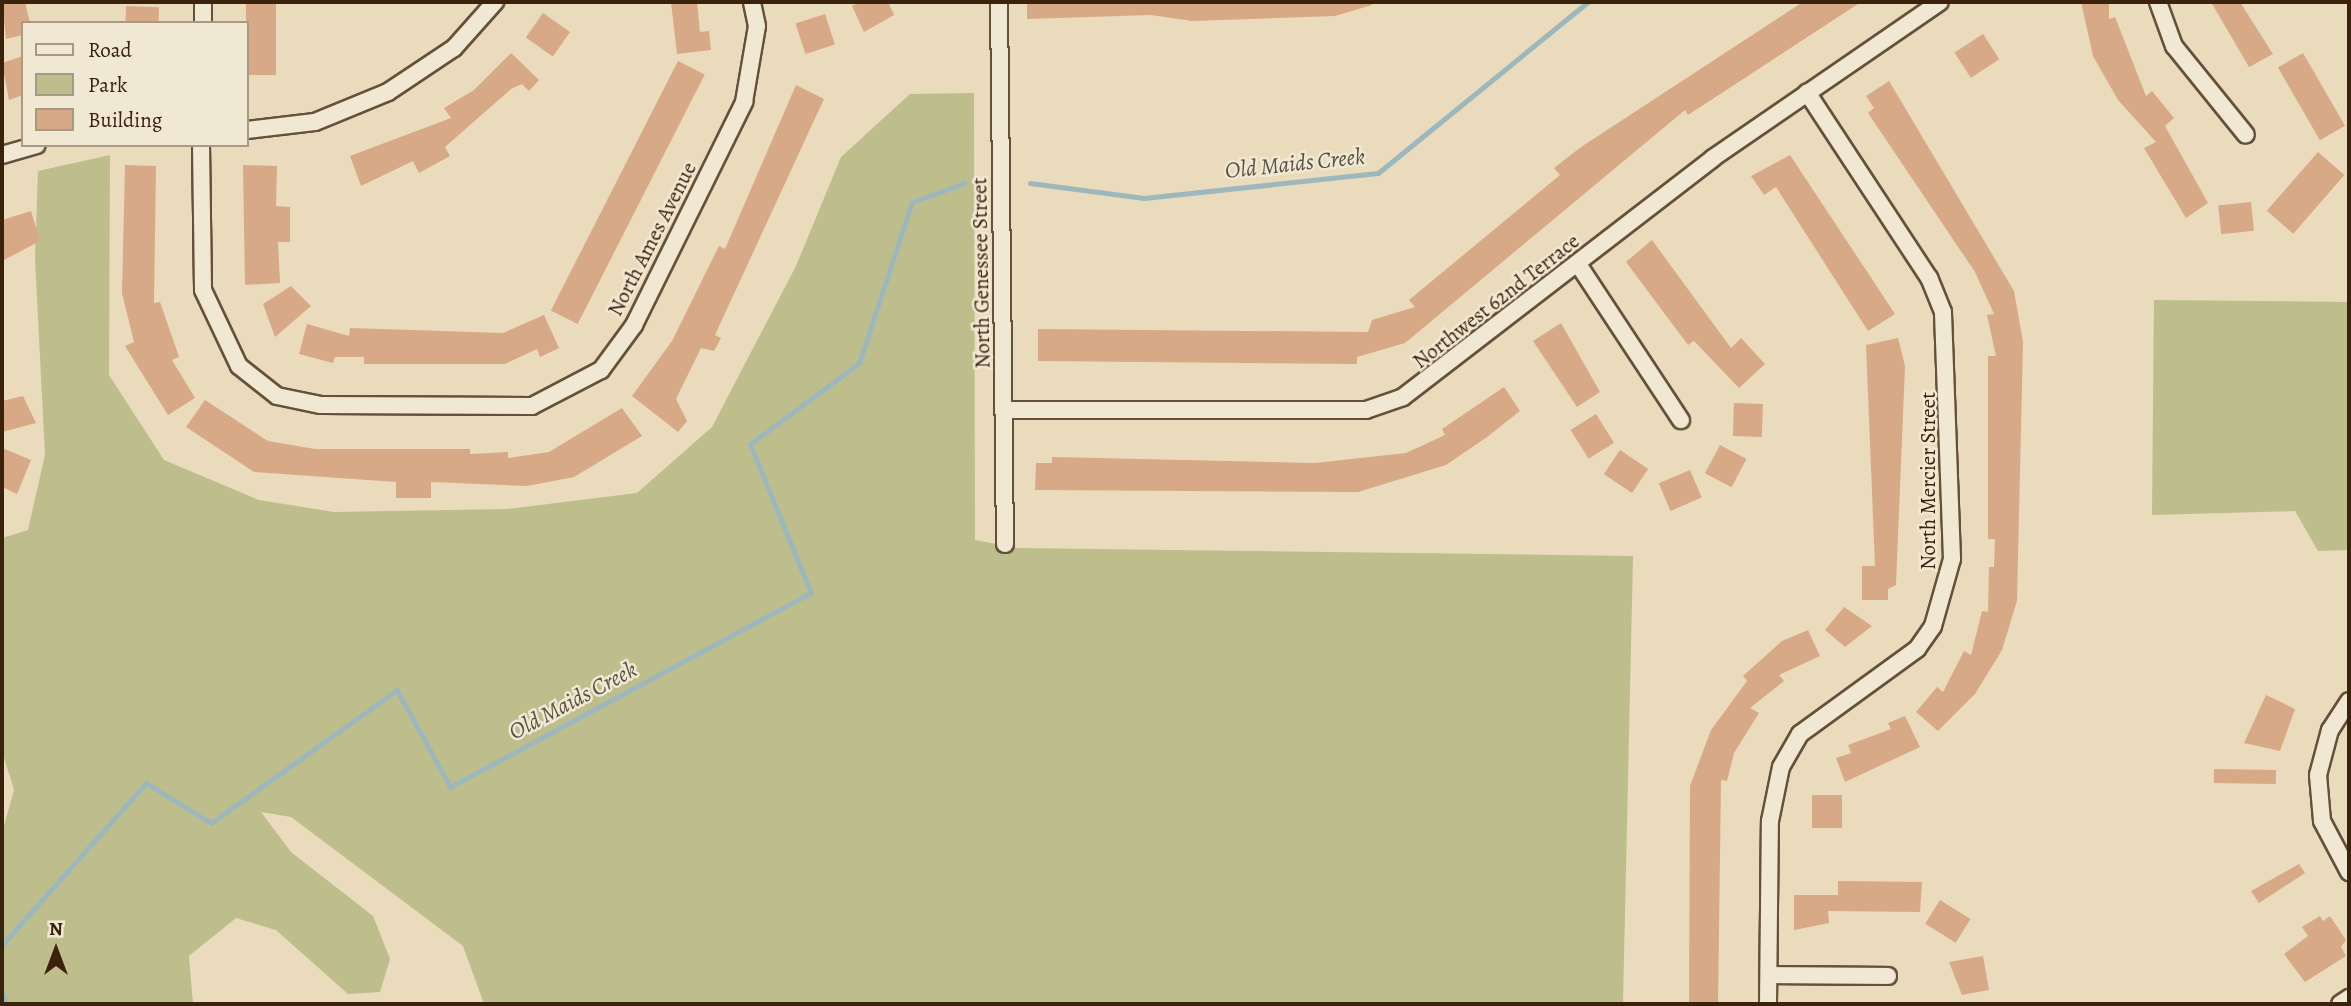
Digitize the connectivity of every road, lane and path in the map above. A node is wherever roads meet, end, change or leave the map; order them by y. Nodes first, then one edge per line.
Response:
1 (203, 2) edge
2 (495, 2) edge
3 (751, 2) edge
4 (999, 2) edge
5 (1940, 2) edge
6 (2158, 2) edge
7 (202, 21) edge
8 (1807, 92) junction
9 (248, 130) edge
10 (2246, 135) dead end
11 (30, 147) edge
12 (201, 147) edge
13 (2, 155) edge
14 (1578, 264) junction
15 (1004, 410) junction
16 (1681, 420) dead end
17 (1005, 544) dead end
18 (2349, 701) edge
19 (2349, 872) edge
20 (1769, 975) junction
21 (1888, 976) dead end
22 (2349, 998) edge
23 (1768, 1004) edge
24 (2340, 1004) edge

1 - 7 street
2 - 9 street
3 - 12 street, North Ames Avenue
4 - 15 street, North Genessee Street
5 - 8 street, Northwest 62nd Terrace
6 - 10 street
8 - 14 street, Northwest 62nd Terrace
8 - 20 street, North Mercier Street
11 - 13 street
14 - 15 street, Northwest 62nd Terrace
14 - 16 street
15 - 17 street, North Genessee Street
18 - 19 street
20 - 21 street
20 - 23 street, North Mercier Street
22 - 24 street

